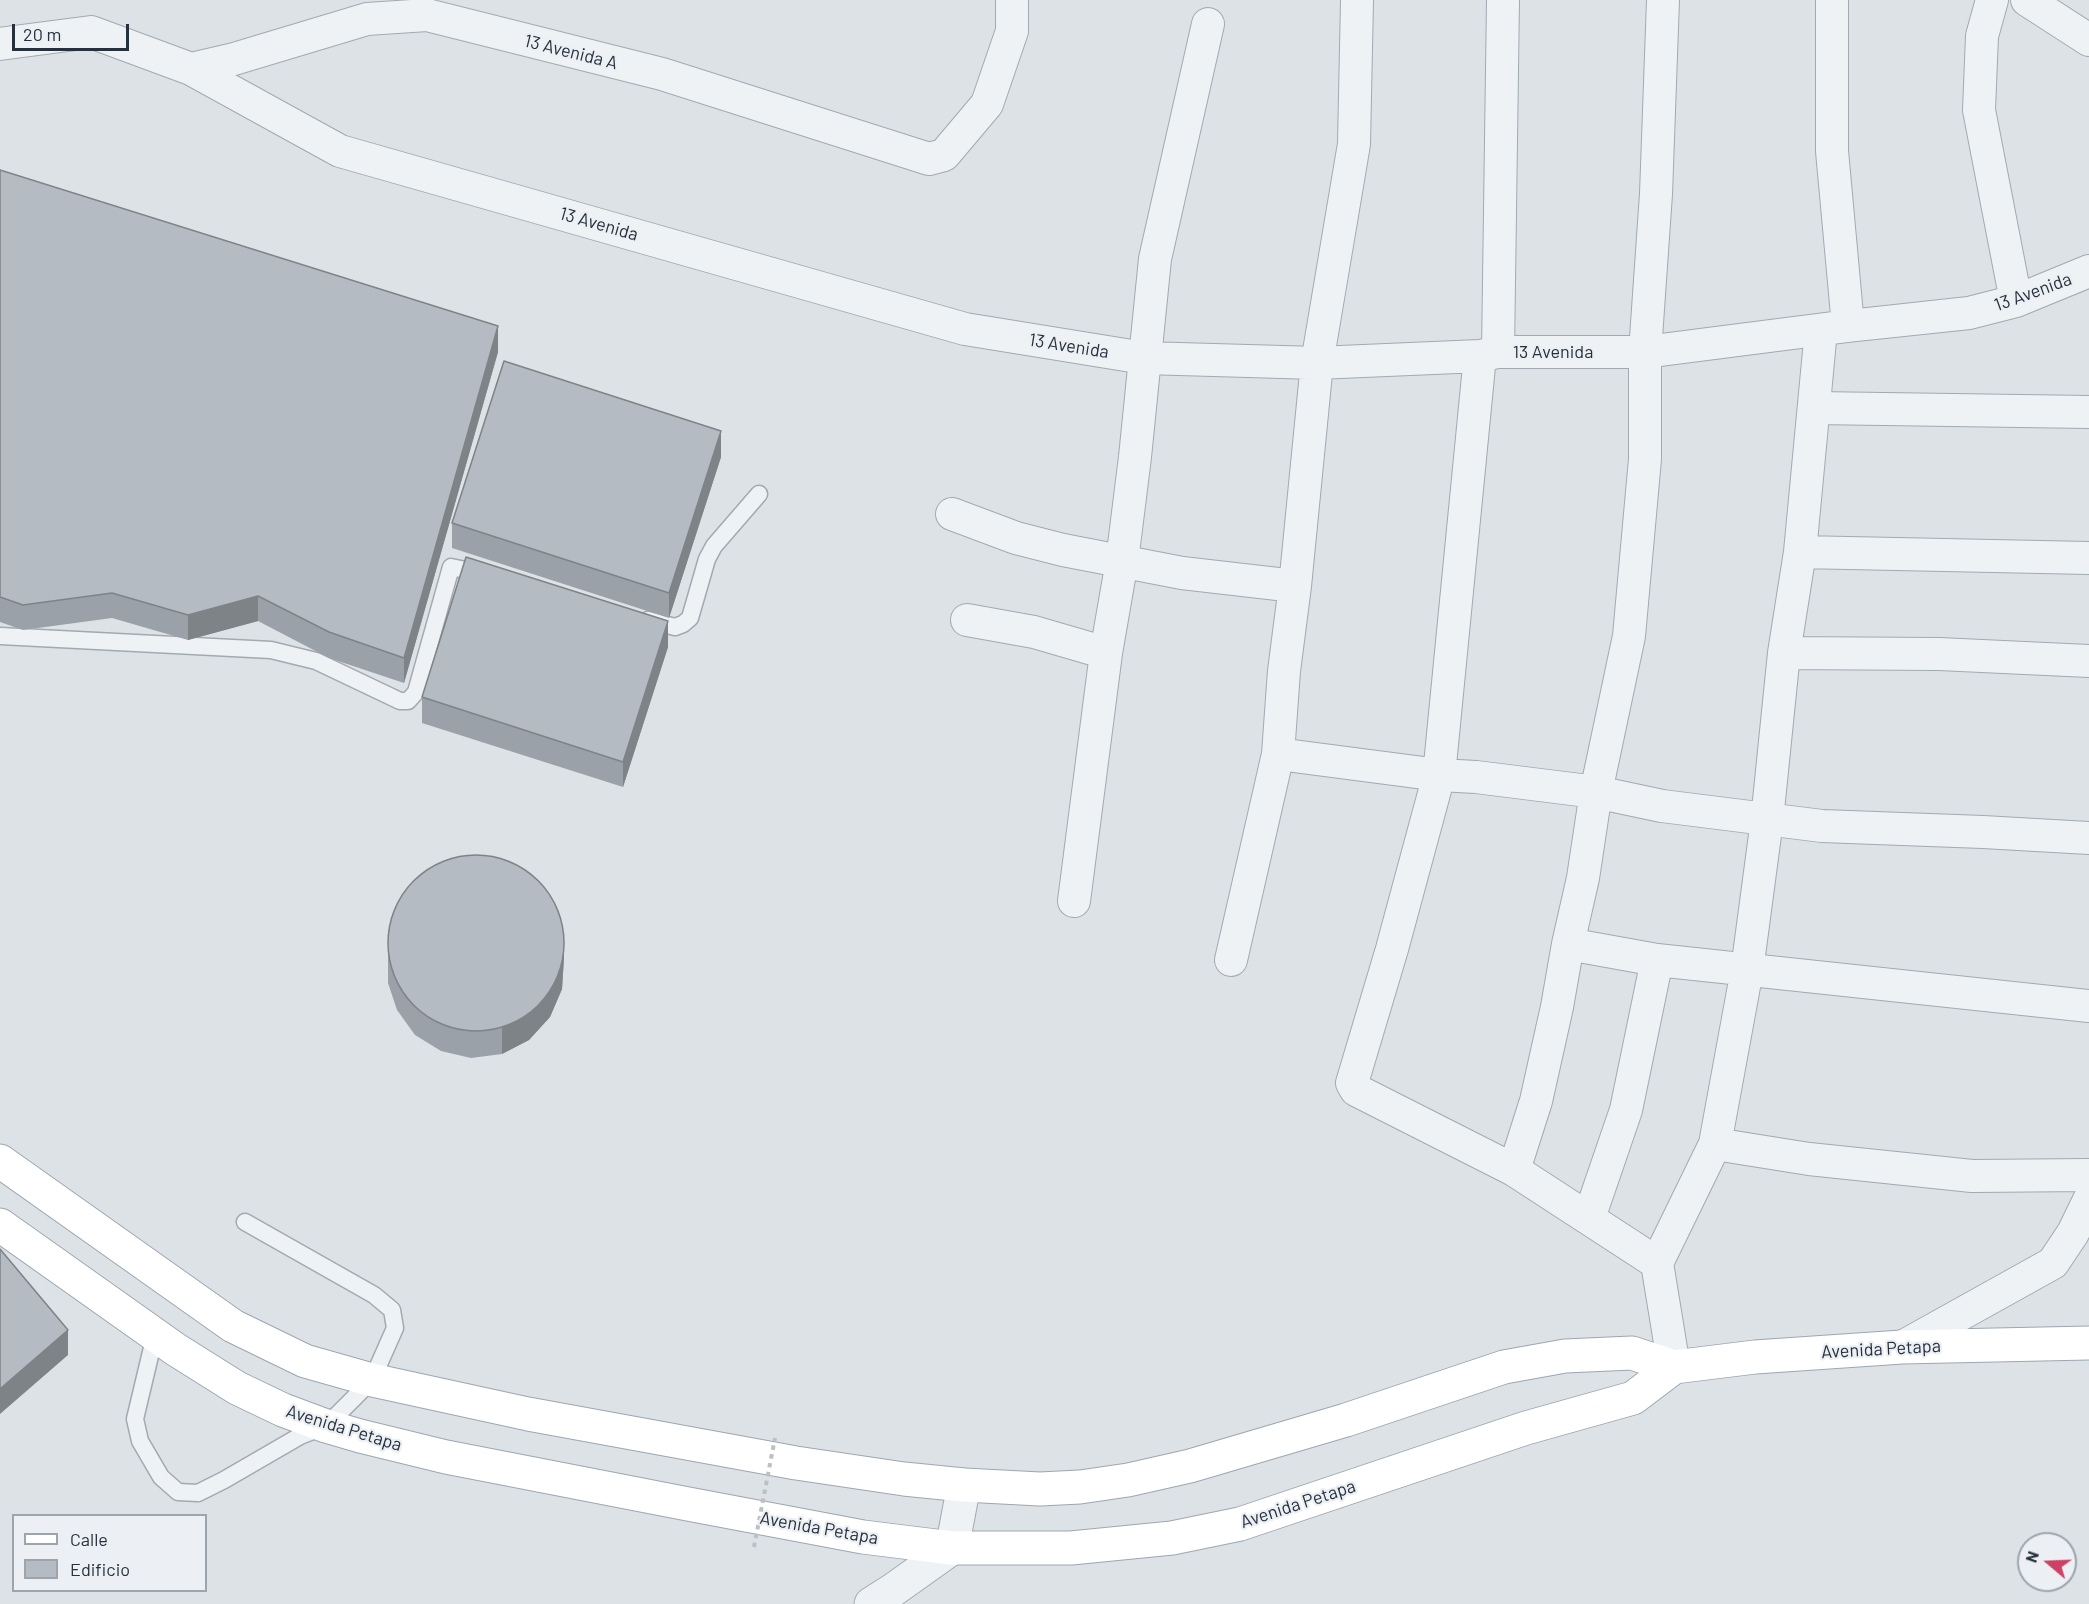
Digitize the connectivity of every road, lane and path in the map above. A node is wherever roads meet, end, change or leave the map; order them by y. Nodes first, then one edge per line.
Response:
1 (1012, 0) edge
2 (1357, 0) edge
3 (1503, 0) edge
4 (1663, 0) edge
5 (1832, 0) edge
6 (1992, 0) edge
7 (2027, 0) edge
8 (1208, 24) dead end
9 (2089, 40) edge
10 (0, 44) edge
11 (191, 69) junction
12 (2089, 271) edge
13 (2016, 301) junction
14 (1835, 328) junction
15 (1645, 352) junction
16 (1489, 354) junction
17 (1144, 358) junction
18 (1317, 363) junction
19 (1815, 408) junction
20 (2089, 411) edge
21 (759, 494) dead end
22 (952, 514) dead end
23 (1800, 552) junction
24 (2089, 558) edge
25 (1122, 561) junction
26 (501, 579) edge
27 (1295, 586) junction
28 (629, 614) edge
29 (967, 620) dead end
30 (0, 636) edge
31 (1106, 653) junction
32 (1784, 653) junction
33 (2089, 661) edge
34 (1278, 754) junction
35 (1439, 775) junction
36 (1596, 792) junction
37 (1767, 820) junction
38 (2089, 838) edge
39 (1074, 902) dead end
40 (1568, 944) junction
41 (1231, 960) dead end
42 (1657, 960) junction
43 (1747, 970) junction
44 (2089, 1006) edge
45 (1715, 1144) junction
46 (0, 1161) edge
47 (1514, 1170) junction
48 (2089, 1175) edge
49 (2089, 1200) edge
50 (1589, 1218) junction
51 (245, 1222) dead end
52 (0, 1225) edge
53 (1657, 1263) junction
54 (155, 1335) junction
55 (2089, 1342) edge
56 (1902, 1347) junction
57 (1674, 1367) junction
58 (372, 1380) junction
59 (326, 1426) junction
60 (775, 1438) dead end
61 (964, 1485) junction
62 (754, 1547) dead end
63 (952, 1548) junction
64 (871, 1604) edge

1 - 11 street, 13 Avenida A
2 - 18 street
3 - 16 street
4 - 15 street
5 - 14 street
6 - 13 street
7 - 9 street
8 - 17 street
10 - 11 street, 13 Avenida
11 - 17 street, 13 Avenida
12 - 13 street, 13 Avenida
13 - 14 street, 13 Avenida
14 - 15 street, 13 Avenida
14 - 19 street
15 - 16 street, 13 Avenida
15 - 36 street
16 - 18 street, 13 Avenida
16 - 35 street
17 - 18 street, 13 Avenida
17 - 25 street
18 - 27 street
19 - 20 street
19 - 23 street
21 - 28 lane
22 - 25 street
23 - 24 street
23 - 32 street
25 - 27 street
25 - 31 street
26 - 30 lane
27 - 34 street
29 - 31 street
31 - 39 street
32 - 33 street
32 - 37 street
34 - 35 street
34 - 41 street
35 - 36 street
35 - 47 street
36 - 37 street
36 - 40 street
37 - 38 street
37 - 43 street
40 - 42 street
40 - 47 street
42 - 43 street
42 - 50 street
43 - 44 street
43 - 45 street
45 - 48 street
45 - 53 street
46 - 58 main road, Avenida Petapa
47 - 50 street
49 - 56 street
50 - 53 street
51 - 58 lane
52 - 54 main road, Avenida Petapa
53 - 57 street
54 - 59 main road, Avenida Petapa
54 - 59 lane
55 - 56 main road, Avenida Petapa
56 - 57 main road, Avenida Petapa
57 - 61 main road, Avenida Petapa
57 - 63 main road, Avenida Petapa
58 - 59 lane
58 - 61 main road, Avenida Petapa
59 - 63 main road, Avenida Petapa
60 - 62 path, bridge
61 - 63 street
63 - 64 street

